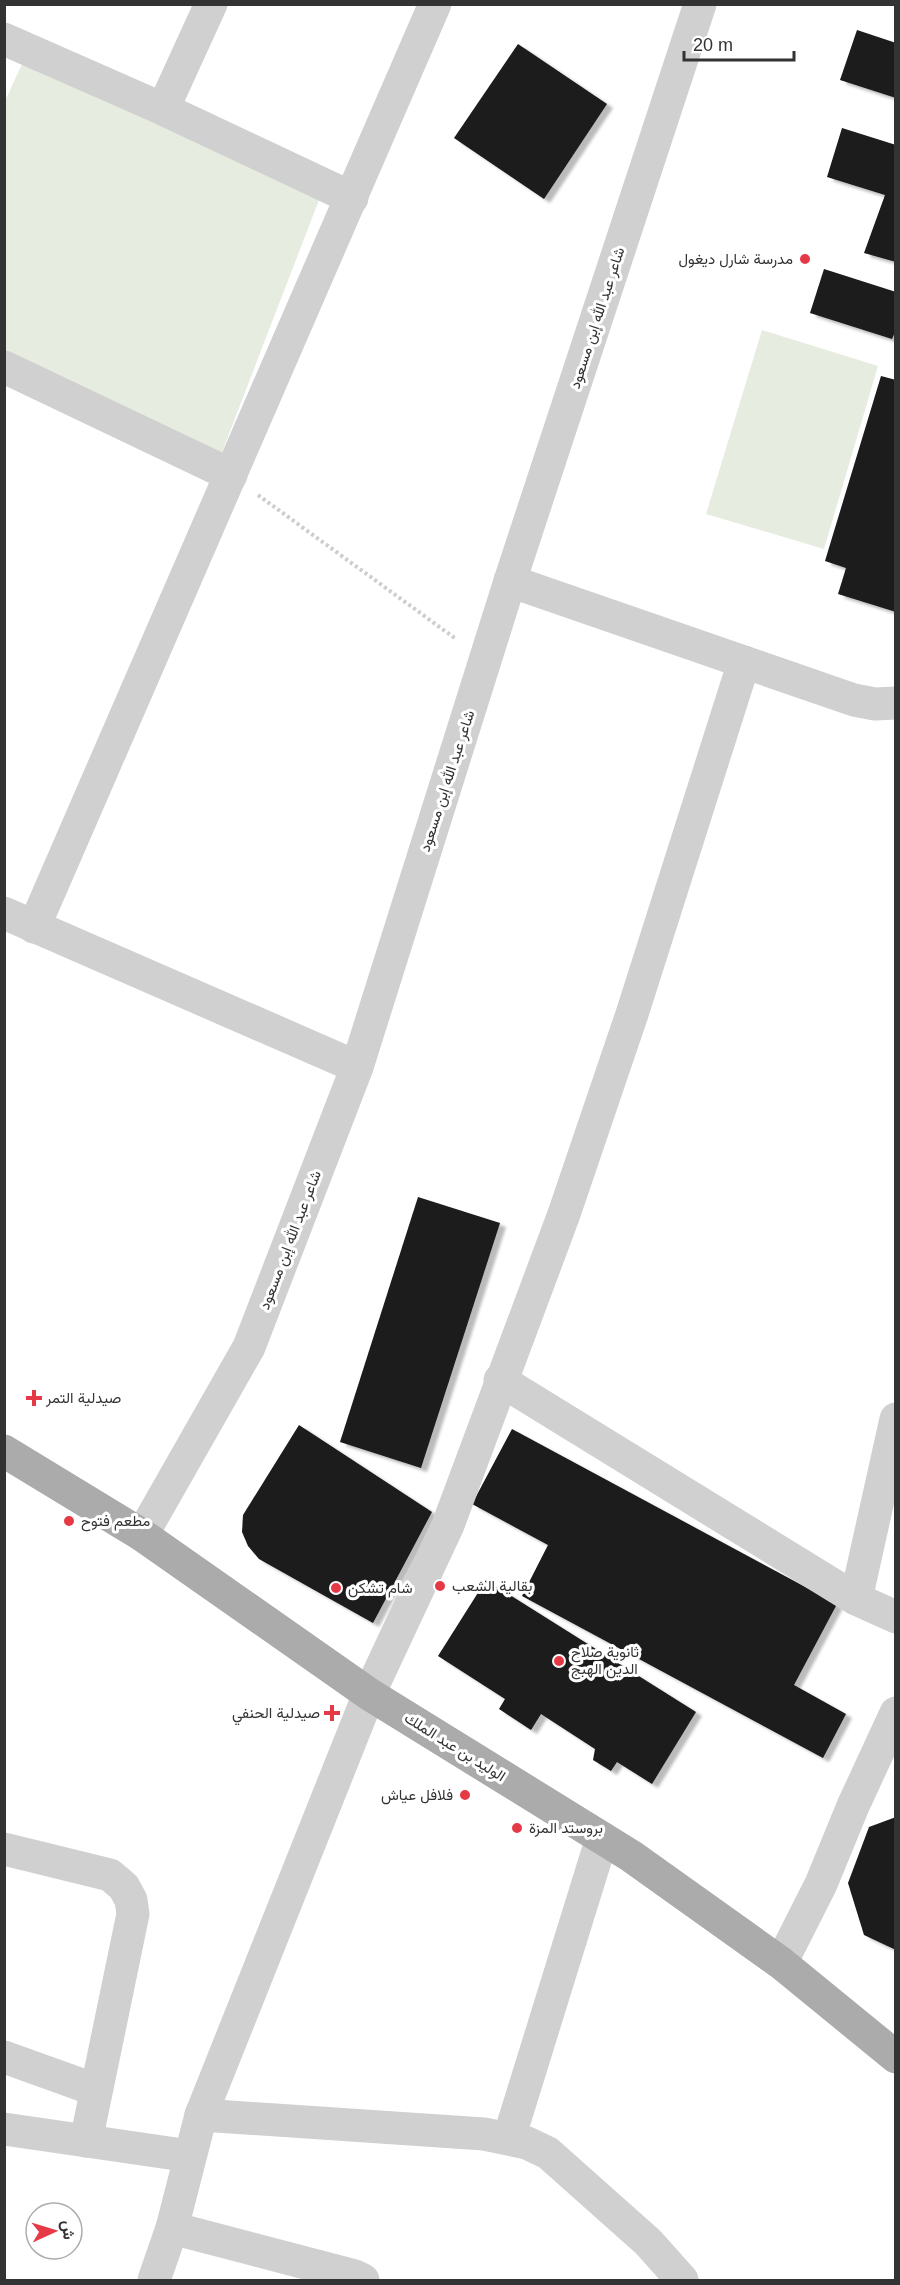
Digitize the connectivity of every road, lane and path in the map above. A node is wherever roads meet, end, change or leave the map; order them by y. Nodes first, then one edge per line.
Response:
1 (211, 4) edge
2 (435, 4) edge
3 (700, 4) edge
4 (4, 39) edge
5 (163, 109) junction
6 (352, 198) junction
7 (4, 367) edge
8 (231, 475) junction
9 (510, 581) junction
10 (485, 661) junction
11 (744, 662) junction
12 (895, 704) edge
13 (4, 913) edge
14 (34, 927) junction
15 (357, 1067) junction
16 (500, 1380) junction
17 (896, 1419) edge
18 (4, 1451) edge
19 (142, 1535) junction
20 (856, 1599) junction
21 (896, 1617) edge
22 (369, 1694) junction
23 (896, 1713) edge
24 (602, 1838) junction
25 (4, 1849) edge
26 (781, 1963) junction
27 (896, 2056) edge
28 (4, 2057) edge
29 (96, 2090) junction
30 (201, 2115) junction
31 (4, 2129) edge
32 (509, 2138) junction
33 (86, 2141) junction
34 (190, 2156) junction
35 (172, 2228) junction
36 (154, 2280) edge
37 (363, 2280) edge
38 (682, 2280) edge

1 - 5 street
2 - 6 street
3 - 9 street, شاعر عبد الله إبن مسعود
4 - 5 street
5 - 6 street
6 - 8 street
7 - 8 street
8 - 10 path
8 - 14 street
9 - 10 street, شاعر عبد الله إبن مسعود
9 - 11 street
10 - 15 street, شاعر عبد الله إبن مسعود
11 - 12 street
11 - 16 street
13 - 14 street
14 - 15 street
15 - 19 street, شاعر عبد الله إبن مسعود
16 - 20 street
16 - 22 street
17 - 20 street
18 - 19 main road, الوليد بن عبد الملك
19 - 22 main road, الوليد بن عبد الملك
20 - 21 street
22 - 24 main road, الوليد بن عبد الملك
22 - 30 street
23 - 26 street
24 - 26 main road, الوليد بن عبد الملك
24 - 32 street
25 - 29 street
26 - 27 main road, الوليد بن عبد الملك
28 - 29 street
29 - 33 street
30 - 32 street
30 - 34 street
31 - 33 street
32 - 38 street
33 - 34 street
34 - 35 street
35 - 36 street
35 - 37 street

